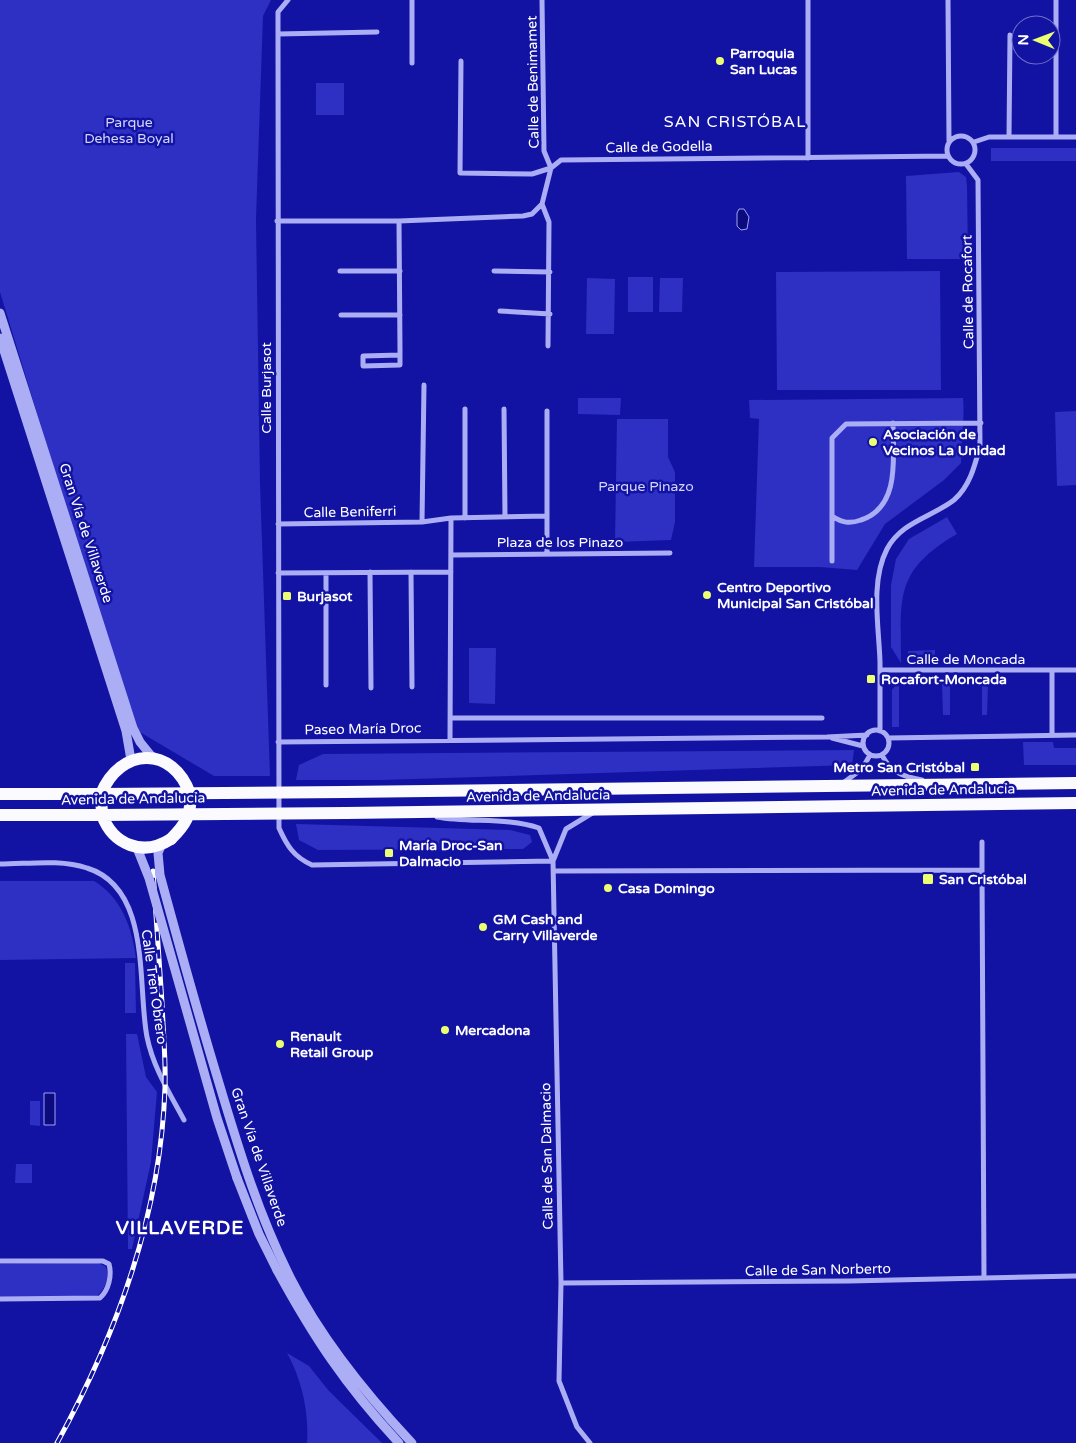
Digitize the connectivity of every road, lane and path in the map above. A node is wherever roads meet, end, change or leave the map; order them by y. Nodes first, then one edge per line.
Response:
1 (288, 0) edge
2 (412, 0) edge
3 (542, 0) edge
4 (808, 0) edge
5 (948, 0) edge
6 (1056, 0) edge
7 (377, 32) dead end
8 (278, 34) junction
9 (1010, 35) dead end
10 (461, 61) dead end
11 (412, 63) dead end
12 (1009, 137) junction
13 (1056, 137) junction
14 (1076, 137) edge
15 (948, 141) junction
16 (974, 142) junction
17 (948, 156) junction
18 (808, 158) junction
19 (966, 164) junction
20 (551, 168) junction
21 (542, 204) junction
22 (277, 221) junction
23 (400, 221) junction
24 (340, 271) dead end
25 (400, 271) junction
26 (494, 271) dead end
27 (550, 272) junction
28 (500, 311) dead end
29 (0, 313) edge
30 (400, 314) junction
31 (550, 314) junction
32 (341, 315) dead end
33 (0, 338) edge
34 (548, 346) dead end
35 (400, 356) junction
36 (424, 386) dead end
37 (465, 409) dead end
38 (504, 409) dead end
39 (547, 411) dead end
40 (893, 423) junction
41 (981, 423) junction
42 (546, 516) junction
43 (832, 516) junction
44 (505, 517) junction
45 (451, 518) junction
46 (465, 518) junction
47 (422, 522) junction
48 (278, 524) junction
49 (547, 553) junction
50 (670, 553) dead end
51 (451, 555) junction
52 (832, 561) dead end
53 (326, 572) junction
54 (370, 572) junction
55 (411, 572) junction
56 (451, 572) junction
57 (278, 573) junction
58 (880, 670) junction
59 (1052, 670) junction
60 (1076, 670) edge
61 (326, 685) dead end
62 (412, 687) dead end
63 (371, 688) dead end
64 (450, 718) junction
65 (822, 718) dead end
66 (880, 731) junction
67 (867, 735) junction
68 (1052, 735) junction
69 (1076, 735) edge
70 (827, 737) junction
71 (888, 738) junction
72 (450, 739) junction
73 (278, 742) junction
74 (863, 746) junction
75 (870, 755) junction
76 (882, 755) junction
77 (153, 758) junction
78 (130, 760) junction
79 (944, 784) junction
80 (1076, 784) edge
81 (841, 786) junction
82 (0, 794) edge
83 (101, 794) junction
84 (190, 794) junction
85 (1076, 803) edge
86 (597, 810) junction
87 (414, 812) junction
88 (102, 814) junction
89 (190, 814) junction
90 (0, 815) edge
91 (982, 842) dead end
92 (162, 844) junction
93 (137, 848) junction
94 (553, 861) junction
95 (0, 864) edge
96 (982, 870) junction
97 (553, 872) junction
98 (184, 1120) dead end
99 (0, 1260) edge
100 (1076, 1276) edge
101 (984, 1278) junction
102 (561, 1282) junction
103 (0, 1299) edge
104 (399, 1443) edge
105 (412, 1443) edge
106 (590, 1443) edge

1 - 8 street, Calle Burjasot
2 - 11 street
3 - 20 street, Calle de Benimamet
4 - 18 street
5 - 15 street
6 - 13 street
7 - 8 street
8 - 22 street, Calle Burjasot
9 - 12 street
10 - 20 street
12 - 13 street
12 - 16 street
13 - 14 street
15 - 16 street
15 - 17 street
16 - 19 street
17 - 18 street, Calle de Godella
17 - 19 street
18 - 20 street, Calle de Godella
19 - 41 street, Calle de Rocafort
20 - 21 street
21 - 23 street
21 - 27 street
22 - 23 street
22 - 48 street, Calle Burjasot
23 - 25 street
24 - 25 street
25 - 30 street
26 - 27 street
27 - 31 street
28 - 31 street
29 - 77 street, Gran Vía de Villaverde, bridge
30 - 32 street
30 - 35 street
31 - 34 street
33 - 78 street, Gran Vía de Villaverde, bridge
35 - 35 street
36 - 47 street
37 - 46 street
38 - 44 street
39 - 42 street
40 - 41 street
40 - 43 street
40 - 43 street
41 - 58 street, Calle de Rocafort
42 - 44 street, Calle Beniferri
42 - 49 street
43 - 52 street
44 - 46 street, Calle Beniferri
45 - 46 street, Calle Beniferri
45 - 47 street, Calle Beniferri
45 - 51 street
47 - 48 street, Calle Beniferri
48 - 57 street, Calle Burjasot
49 - 50 street, Plaza de los Pinazo
49 - 51 street, Plaza de los Pinazo
51 - 56 street
53 - 54 street
53 - 57 street
53 - 61 street
54 - 55 street
54 - 63 street
55 - 56 street
55 - 62 street
56 - 64 street
57 - 73 street, Calle Burjasot
58 - 59 street, Calle de Moncada
58 - 66 street, Calle de Rocafort
59 - 60 street, Calle de Moncada
59 - 68 street
64 - 65 street
64 - 72 street
66 - 67 street
66 - 71 street
67 - 70 street, Paseo María Droc
67 - 74 street
68 - 69 street
68 - 71 street
70 - 72 street, Paseo María Droc
70 - 74 street, Paseo María Droc
71 - 76 street
72 - 73 street, Paseo María Droc
73 - 94 street
74 - 75 street
75 - 76 street
75 - 81 street
76 - 79 street
77 - 78 main road, bridge
77 - 84 main road, bridge
78 - 83 main road, bridge
79 - 80 main road, Avenida de Andalucía
79 - 81 main road, Avenida de Andalucía
81 - 84 main road, Avenida de Andalucía, bridge
82 - 83 main road, Avenida de Andalucía
83 - 84 main road, Avenida de Andalucía, bridge
83 - 88 main road
84 - 89 main road
85 - 86 main road, Avenida de Andalucía
86 - 87 main road, Avenida de Andalucía
86 - 94 street, Calle de San Dalmacio
87 - 89 main road, Avenida de Andalucía, bridge
87 - 94 street, Calle de San Dalmacio
88 - 89 main road, Avenida de Andalucía, bridge
88 - 90 main road, Avenida de Andalucía
88 - 93 main road, bridge
89 - 92 main road, bridge
91 - 96 street
92 - 93 main road, bridge
92 - 105 street, Gran Vía de Villaverde, bridge
93 - 104 street, Gran Vía de Villaverde, bridge
94 - 97 street, Calle de San Dalmacio
95 - 98 street, Calle Tren Obrero
96 - 97 street
96 - 101 street
97 - 102 street, Calle de San Dalmacio
99 - 103 street
100 - 101 street, Calle de San Norberto
101 - 102 street, Calle de San Norberto
102 - 106 street, Calle de San Dalmacio

